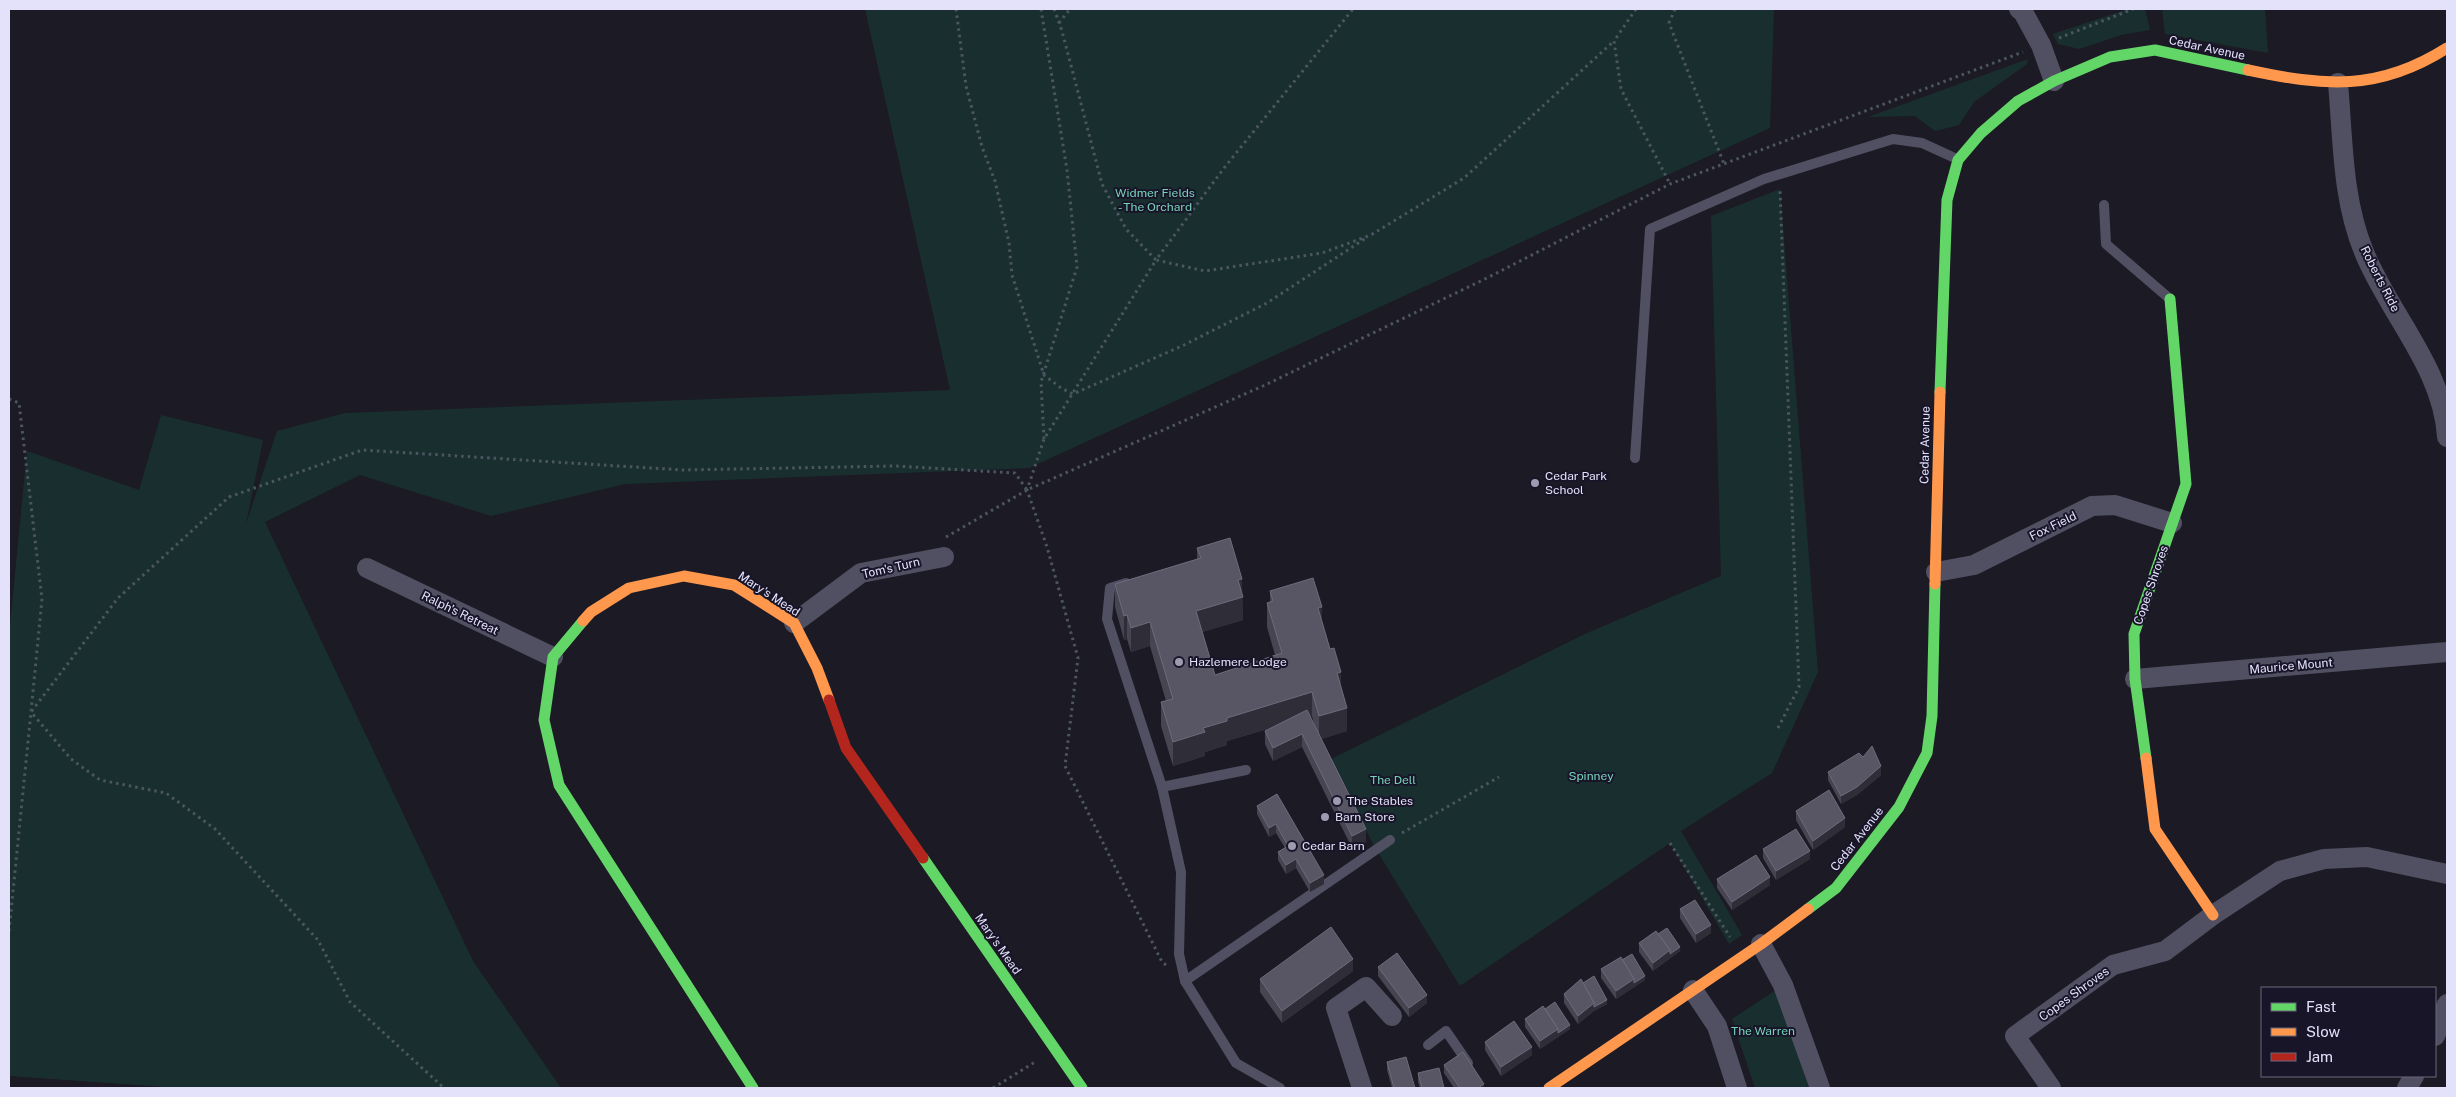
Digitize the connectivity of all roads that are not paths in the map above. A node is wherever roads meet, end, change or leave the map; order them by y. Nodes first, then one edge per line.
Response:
1 (2019, 9) edge
2 (2447, 48) edge
3 (2054, 80) junction
4 (2338, 83) junction
5 (1958, 160) junction
6 (2104, 205) dead end
7 (2170, 299) joint
8 (2447, 437) edge
9 (1635, 458) dead end
10 (2172, 523) junction
11 (944, 557) road end
12 (367, 568) dead end
13 (1936, 572) junction
14 (1136, 581) edge
15 (794, 624) junction
16 (2447, 652) edge
17 (553, 657) junction
18 (2135, 680) junction
19 (1246, 770) dead end
20 (1162, 787) junction
21 (1390, 840) road end
22 (2447, 874) edge
23 (2213, 915) junction
24 (1761, 944) junction
25 (1185, 981) junction
26 (1694, 990) junction
27 (2447, 1004) edge
28 (1392, 1016) dead end
29 (2436, 1033) edge
30 (1428, 1045) dead end
31 (1475, 1072) edge
32 (2413, 1077) edge
33 (753, 1088) edge
34 (1082, 1088) edge
35 (1280, 1088) edge
36 (1362, 1088) edge
37 (1548, 1088) edge
38 (1737, 1088) edge
39 (1820, 1088) edge
40 (2051, 1088) edge
41 (2407, 1088) edge

1 - 3 street
2 - 4 street, Cedar Avenue
3 - 4 street, Cedar Avenue
3 - 5 street, Cedar Avenue
4 - 8 street, Roberts Ride
5 - 9 lane
5 - 13 street, Cedar Avenue
6 - 7 lane
7 - 10 street, Copes Shroves
10 - 13 street, Fox Field
10 - 18 street, Copes Shroves
11 - 15 street, Tom's Turn
12 - 17 street, Ralph's Retreat
13 - 24 street, Cedar Avenue
14 - 20 lane
15 - 17 street, Mary's Mead
15 - 34 street, Mary's Mead
16 - 18 street, Maurice Mount
17 - 33 street
18 - 23 street, Copes Shroves
19 - 20 lane
20 - 25 lane
21 - 25 lane
22 - 23 street, Copes Shroves
23 - 40 street, Copes Shroves
24 - 26 street, Cedar Avenue
24 - 39 street
25 - 35 lane
26 - 37 street, Cedar Avenue
26 - 38 street
27 - 29 street
28 - 36 street
30 - 31 lane
32 - 41 street

